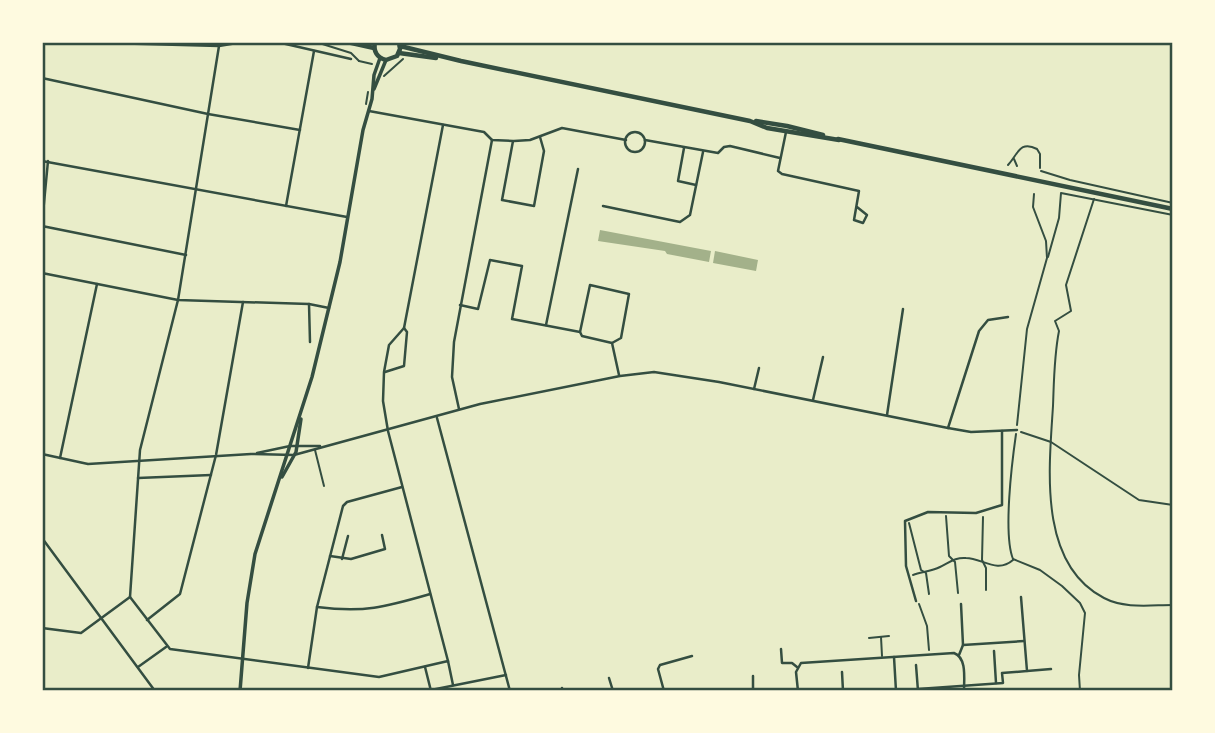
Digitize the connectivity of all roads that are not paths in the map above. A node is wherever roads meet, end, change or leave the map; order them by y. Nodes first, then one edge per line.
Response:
1 (69, 42) edge
2 (243, 42) edge
3 (277, 42) edge
4 (347, 42) edge
5 (400, 44) edge
6 (375, 45) edge
7 (219, 46) junction
8 (314, 51) junction
9 (399, 53) junction
10 (351, 59) dead end
11 (383, 59) junction
12 (461, 61) junction
13 (42, 78) edge
14 (369, 111) junction
15 (208, 114) junction
16 (750, 121) junction
17 (443, 125) junction
18 (300, 130) junction
19 (786, 131) junction
20 (540, 137) junction
21 (492, 140) junction
22 (645, 140) junction
23 (839, 140) junction
24 (513, 141) junction
25 (625, 141) junction
26 (684, 148) junction
27 (703, 152) junction
28 (780, 158) junction
29 (42, 161) edge
30 (48, 161) junction
31 (578, 169) dead end
32 (696, 185) junction
33 (197, 190) junction
34 (603, 206) dead end
35 (286, 207) junction
36 (858, 207) junction
37 (1173, 209) edge
38 (347, 218) junction
39 (42, 225) edge
40 (186, 255) junction
41 (42, 273) edge
42 (97, 284) junction
43 (178, 300) junction
44 (243, 302) junction
45 (309, 304) junction
46 (460, 305) junction
47 (329, 308) junction
48 (903, 309) dead end
49 (1008, 317) dead end
50 (546, 325) junction
51 (404, 328) junction
52 (580, 332) junction
53 (310, 342) dead end
54 (612, 343) junction
55 (823, 357) dead end
56 (759, 368) dead end
57 (384, 372) junction
58 (620, 376) junction
59 (754, 389) junction
60 (813, 400) junction
61 (459, 410) junction
62 (302, 412) junction
63 (887, 415) junction
64 (436, 418) junction
65 (948, 428) junction
66 (388, 430) junction
67 (1017, 430) road end
68 (1002, 431) junction
69 (290, 446) junction
70 (298, 446) junction
71 (315, 447) junction
72 (42, 454) edge
73 (252, 454) junction
74 (216, 455) junction
75 (294, 455) junction
76 (286, 456) junction
77 (60, 458) junction
78 (140, 460) junction
79 (211, 475) junction
80 (138, 478) junction
81 (278, 485) junction
82 (324, 486) dead end
83 (402, 487) junction
84 (382, 535) dead end
85 (348, 536) dead end
86 (42, 538) edge
87 (478, 538) dead end
88 (470, 540) junction
89 (330, 556) junction
90 (342, 559) junction
91 (430, 594) junction
92 (130, 597) junction
93 (1021, 597) dead end
94 (916, 601) road end
95 (961, 604) dead end
96 (317, 607) junction
97 (101, 620) junction
98 (147, 620) junction
99 (42, 628) edge
100 (889, 636) dead end
101 (881, 637) junction
102 (869, 638) dead end
103 (1024, 641) junction
104 (963, 645) junction
105 (167, 647) junction
106 (780, 649) dead end
107 (994, 651) dead end
108 (960, 655) junction
109 (692, 656) dead end
110 (882, 657) junction
111 (894, 657) junction
112 (242, 659) junction
113 (448, 661) junction
114 (916, 665) dead end
115 (138, 667) junction
116 (425, 667) junction
117 (797, 667) junction
118 (308, 668) junction
119 (1051, 669) dead end
120 (1027, 671) junction
121 (842, 672) dead end
122 (506, 675) junction
123 (752, 676) dead end
124 (609, 678) dead end
125 (996, 683) junction
126 (453, 685) junction
127 (964, 686) junction
128 (918, 690) edge
129 (155, 691) edge
130 (240, 691) edge
131 (431, 691) edge
132 (510, 691) edge
133 (613, 691) edge
134 (664, 691) edge
135 (754, 691) edge
136 (797, 691) edge
137 (843, 691) edge
138 (896, 691) edge
139 (964, 691) edge

1 - 7 street
2 - 7 street
3 - 8 street
4 - 6 main road
5 - 9 main road
5 - 12 main road
6 - 11 main road
7 - 15 street
8 - 10 street
8 - 18 street
9 - 11 main road
9 - 12 main road
11 - 14 street
12 - 16 main road
13 - 15 street
14 - 17 street
14 - 38 street
15 - 18 street
15 - 33 street
16 - 19 main road
16 - 23 main road
17 - 21 street
17 - 51 street
18 - 35 street
19 - 23 main road
19 - 28 street
20 - 24 street
20 - 24 street
20 - 25 street
21 - 24 street
21 - 46 street
22 - 25 street
22 - 25 street
22 - 26 street
23 - 37 main road
26 - 27 street
26 - 32 street
27 - 28 street
27 - 32 street
28 - 36 street
29 - 30 street
30 - 33 street
30 - 39 street
31 - 50 street
32 - 34 street
33 - 35 street
33 - 40 street
35 - 38 street
36 - 36 street
38 - 47 street
39 - 40 street
40 - 43 street
41 - 42 street
42 - 43 street
42 - 77 street
43 - 44 street
43 - 78 street
44 - 45 street
44 - 74 street
45 - 47 street
45 - 53 street
46 - 50 street
46 - 61 street
47 - 62 street
48 - 63 street
49 - 65 street
50 - 52 street
51 - 57 street
51 - 57 street
52 - 54 street
52 - 54 street
54 - 58 street
55 - 60 street
56 - 59 street
57 - 66 street
58 - 59 street
58 - 61 street
59 - 60 street
60 - 63 street
61 - 64 street
62 - 69 street
62 - 70 street
63 - 65 street
64 - 66 street
64 - 88 street
65 - 68 street
66 - 71 street
66 - 83 street
67 - 68 street
68 - 94 street
69 - 70 street
69 - 73 street
69 - 76 street
70 - 71 street
70 - 75 street
71 - 75 street
71 - 82 lane
72 - 77 street
73 - 74 street
73 - 76 street
74 - 78 street
74 - 79 street
75 - 76 street
75 - 81 street
76 - 81 street
77 - 78 street
78 - 80 street
79 - 80 street
79 - 98 street
80 - 92 street
81 - 112 street
83 - 89 street
83 - 91 street
84 - 90 street
85 - 90 street
86 - 97 street
87 - 88 street
88 - 122 street
89 - 90 street
89 - 96 street
91 - 96 street
91 - 113 street
92 - 97 street
92 - 98 street
93 - 103 street
95 - 104 street
96 - 118 street
97 - 99 street
97 - 115 street
98 - 105 street
100 - 101 lane
101 - 102 lane
101 - 110 lane
103 - 104 street
103 - 120 street
104 - 108 street
105 - 112 street
105 - 115 street
106 - 117 street
107 - 125 street
108 - 111 street
108 - 127 street
109 - 134 street
110 - 111 street
110 - 117 street
111 - 138 street
112 - 118 street
112 - 130 street
113 - 116 street
113 - 126 street
114 - 128 street
115 - 129 street
116 - 118 street
116 - 131 street
117 - 136 street
119 - 120 street
120 - 125 street
121 - 137 street
122 - 126 street
122 - 132 street
123 - 135 street
124 - 133 street
125 - 127 street
126 - 131 street
127 - 128 street
127 - 139 street

